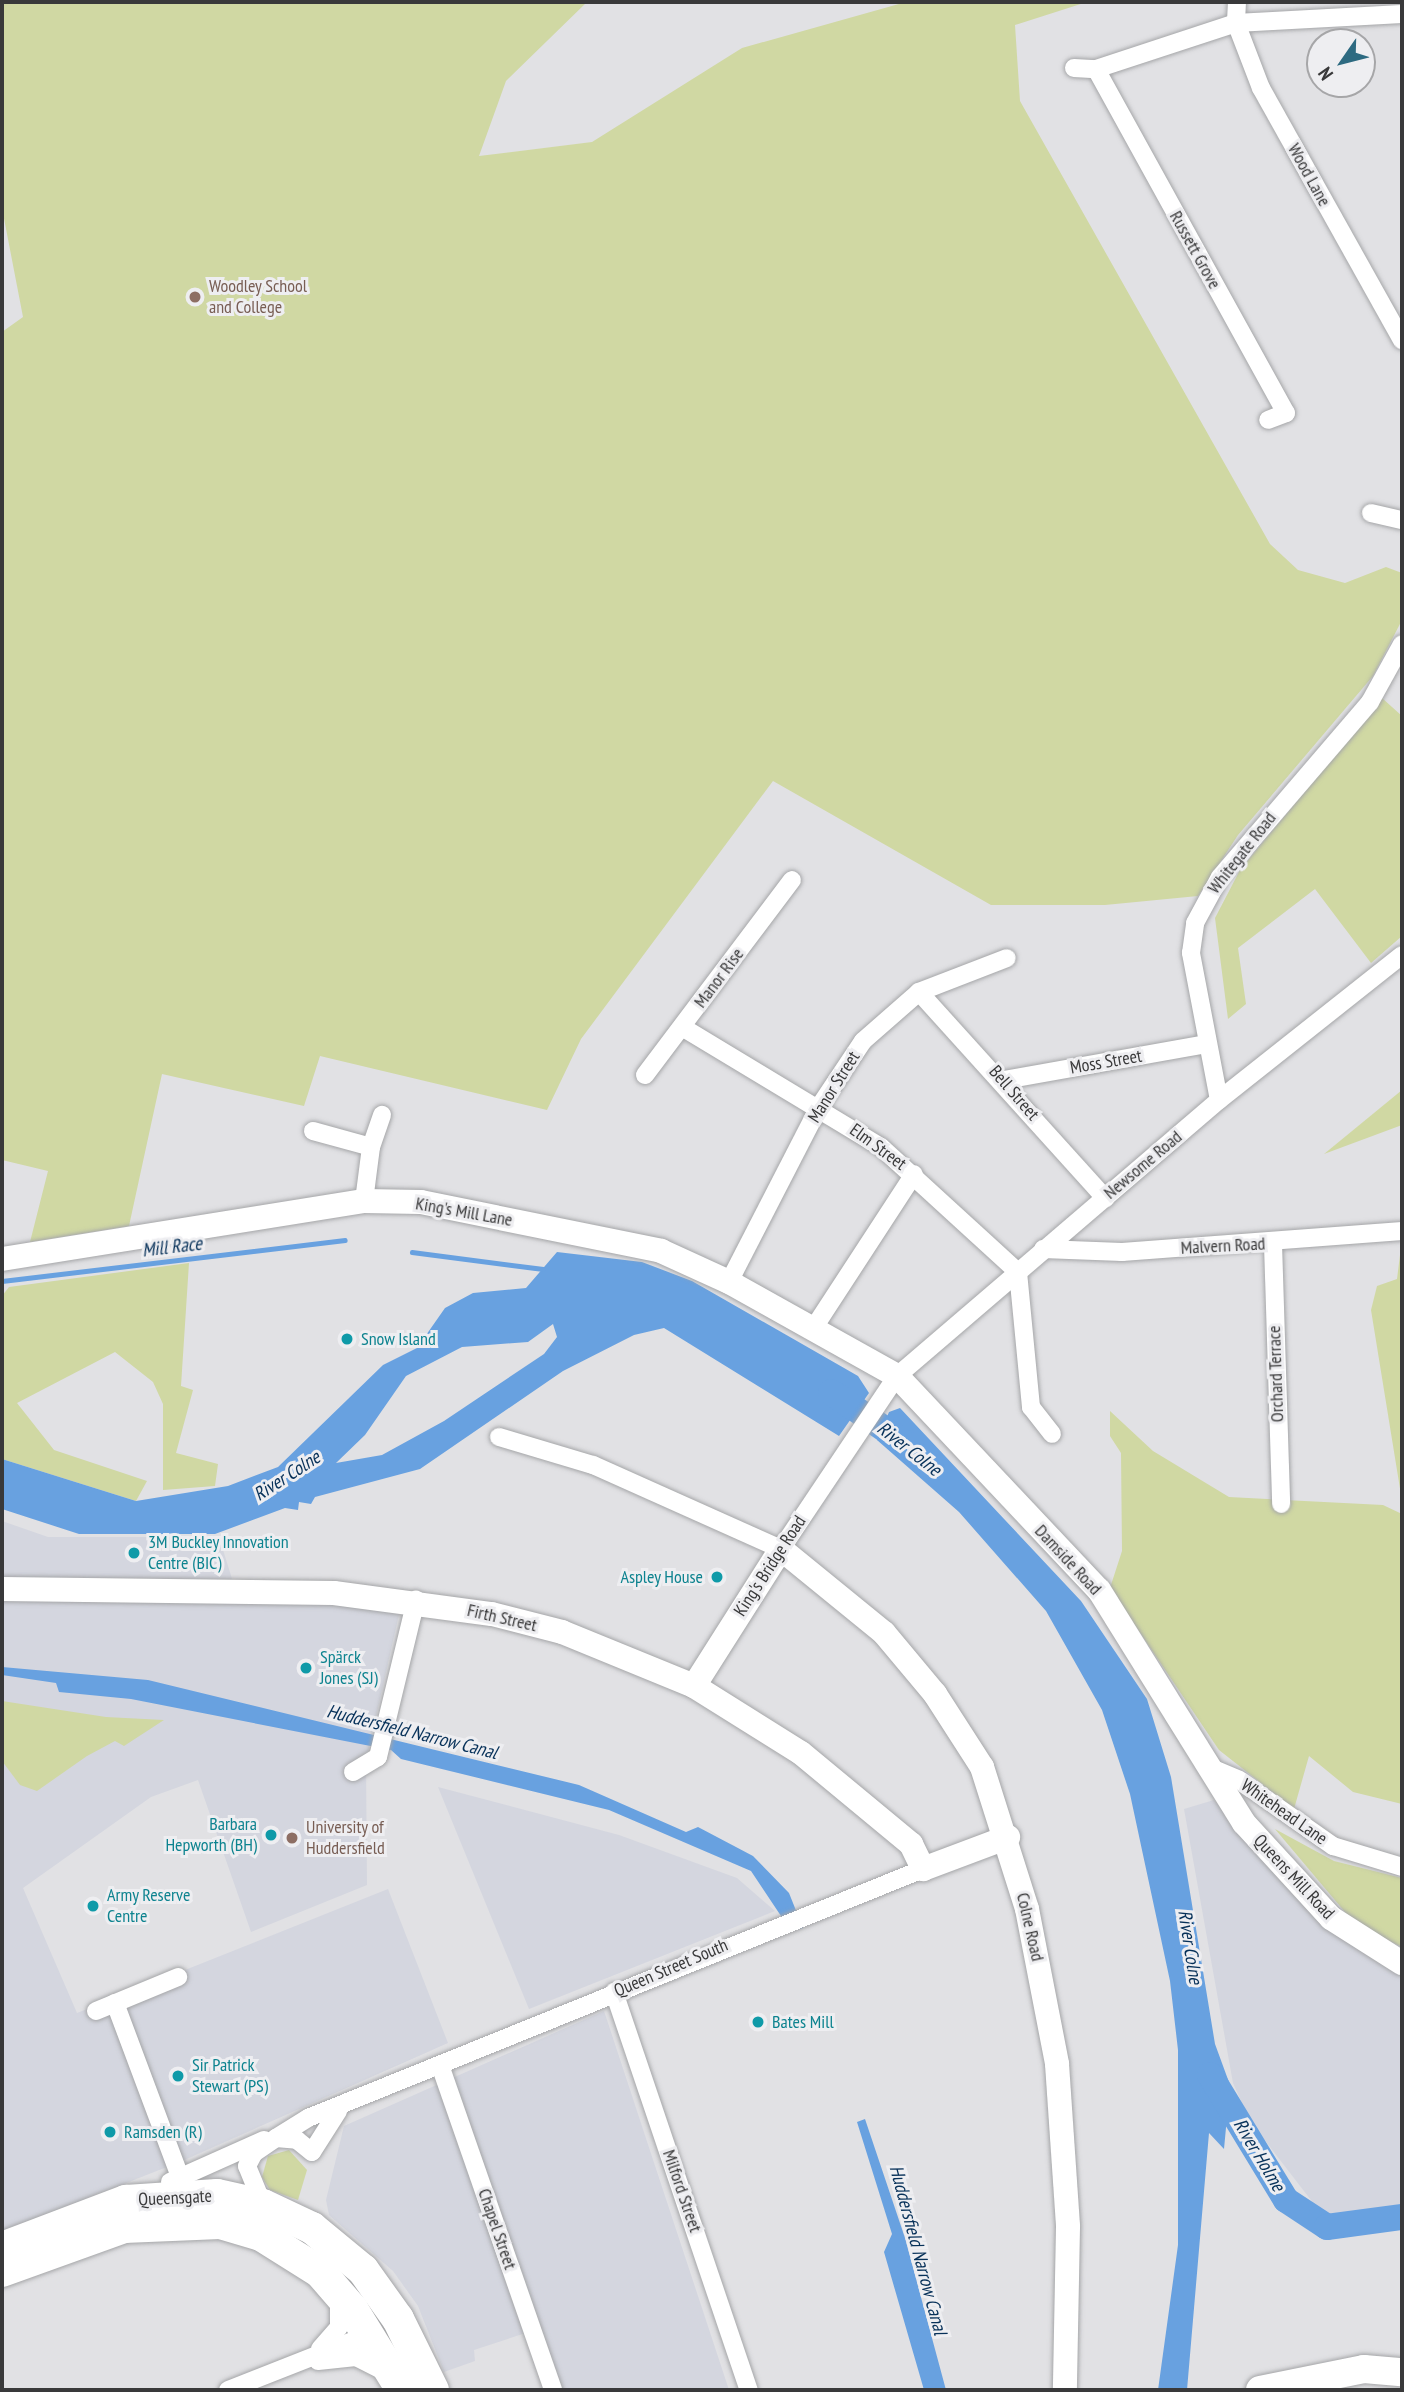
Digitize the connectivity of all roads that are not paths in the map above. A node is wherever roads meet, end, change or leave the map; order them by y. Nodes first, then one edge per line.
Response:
1 (1237, 2) edge
2 (1401, 17) edge
3 (1236, 23) junction
4 (1074, 68) dead end
5 (1096, 69) junction
6 (1402, 340) edge
7 (1268, 420) dead end
8 (1371, 513) dead end
9 (1402, 520) edge
10 (1402, 644) edge
11 (792, 880) dead end
12 (1402, 955) edge
13 (1007, 958) dead end
14 (919, 992) junction
15 (682, 1027) junction
16 (1207, 1044) junction
17 (645, 1076) dead end
18 (1004, 1080) junction
19 (1219, 1100) junction
20 (819, 1107) junction
21 (382, 1115) dead end
22 (313, 1131) dead end
23 (370, 1147) junction
24 (914, 1174) junction
25 (1105, 1198) junction
26 (364, 1200) junction
27 (1402, 1231) edge
28 (1273, 1244) junction
29 (1043, 1249) junction
30 (2, 1259) edge
31 (1018, 1272) junction
32 (729, 1282) junction
33 (814, 1326) junction
34 (895, 1380) junction
35 (1052, 1434) dead end
36 (499, 1437) dead end
37 (1280, 1504) dead end
38 (781, 1549) junction
39 (2, 1589) edge
40 (416, 1600) junction
41 (694, 1686) junction
42 (1208, 1766) junction
43 (353, 1772) dead end
44 (1008, 1837) junction
45 (1402, 1867) edge
46 (923, 1869) junction
47 (1402, 1963) edge
48 (178, 1977) dead end
49 (614, 1992) junction
50 (114, 2003) junction
51 (96, 2011) dead end
52 (441, 2068) junction
53 (331, 2112) junction
54 (272, 2139) junction
55 (297, 2140) junction
56 (212, 2164) junction
57 (247, 2166) junction
58 (180, 2177) junction
59 (126, 2201) junction
60 (262, 2205) junction
61 (2, 2248) edge
62 (2, 2271) edge
63 (333, 2284) junction
64 (369, 2334) junction
65 (407, 2336) junction
66 (301, 2362) junction
67 (1402, 2372) edge
68 (1346, 2381) edge
69 (401, 2389) edge
70 (228, 2390) edge
71 (433, 2390) edge
72 (553, 2390) edge
73 (749, 2390) edge
74 (1065, 2390) edge
75 (1260, 2390) edge

1 - 3 street, Wood Lane
2 - 3 street
3 - 5 street
3 - 6 street, Wood Lane
4 - 5 street
5 - 7 street, Russett Grove
8 - 9 street
10 - 16 street, Whitegate Road
11 - 15 street, Manor Rise
12 - 19 street, Newsome Road
13 - 14 street, Manor Street
14 - 18 street, Bell Street
14 - 20 street, Manor Street
15 - 17 street, Manor Rise
15 - 20 street, Elm Street
16 - 18 street, Moss Street
16 - 19 street, Whitegate Road
18 - 25 street, Bell Street
19 - 25 street, Newsome Road
20 - 24 street, Elm Street
20 - 32 street, Manor Street
21 - 23 street
22 - 23 street
23 - 26 street
24 - 31 street, Elm Street
24 - 33 street
25 - 29 street, Newsome Road
26 - 30 main road, King's Mill Lane
26 - 32 main road, King's Mill Lane
27 - 28 street, Malvern Road
28 - 29 street, Malvern Road
28 - 37 street, Orchard Terrace
29 - 31 street, Newsome Road
31 - 34 street, Newsome Road
31 - 35 street
32 - 33 main road, King's Mill Lane
33 - 34 main road, King's Mill Lane
34 - 38 street, King's Bridge Road
34 - 42 main road, Damside Road
36 - 38 street
38 - 41 main road, King's Bridge Road
38 - 44 main road, Colne Road
39 - 40 main road, Firth Street
40 - 41 main road, Firth Street
40 - 43 street
41 - 46 main road, Firth Street
42 - 45 street, Whitehead Lane
42 - 47 main road, Queens Mill Road
44 - 46 main road, Queen Street South
44 - 74 main road, Colne Road
46 - 49 street, Queen Street South
48 - 50 street
49 - 52 street, Queen Street South
49 - 73 street, Milford Street
50 - 51 street
50 - 58 street
52 - 53 street, Queen Street South
52 - 72 street, Chapel Street
53 - 54 street, Queen Street South
53 - 55 street, Queen Street South
53 - 55 street
54 - 55 street, Queen Street South
54 - 56 street, Queen Street South
54 - 57 street, Queen Street South
56 - 57 street, Queen Street South
56 - 58 street, Queen Street South
57 - 60 street
58 - 59 street, Queen Street South
59 - 60 highway, Queensgate
59 - 61 highway, Queensgate
60 - 65 highway, Queensgate
62 - 63 highway, Queensgate
63 - 64 highway, Queensgate
63 - 66 street
64 - 65 street
64 - 66 street
64 - 69 highway, Queensgate
65 - 71 highway, Queensgate
66 - 69 street
66 - 70 street
67 - 68 main road
68 - 75 main road

